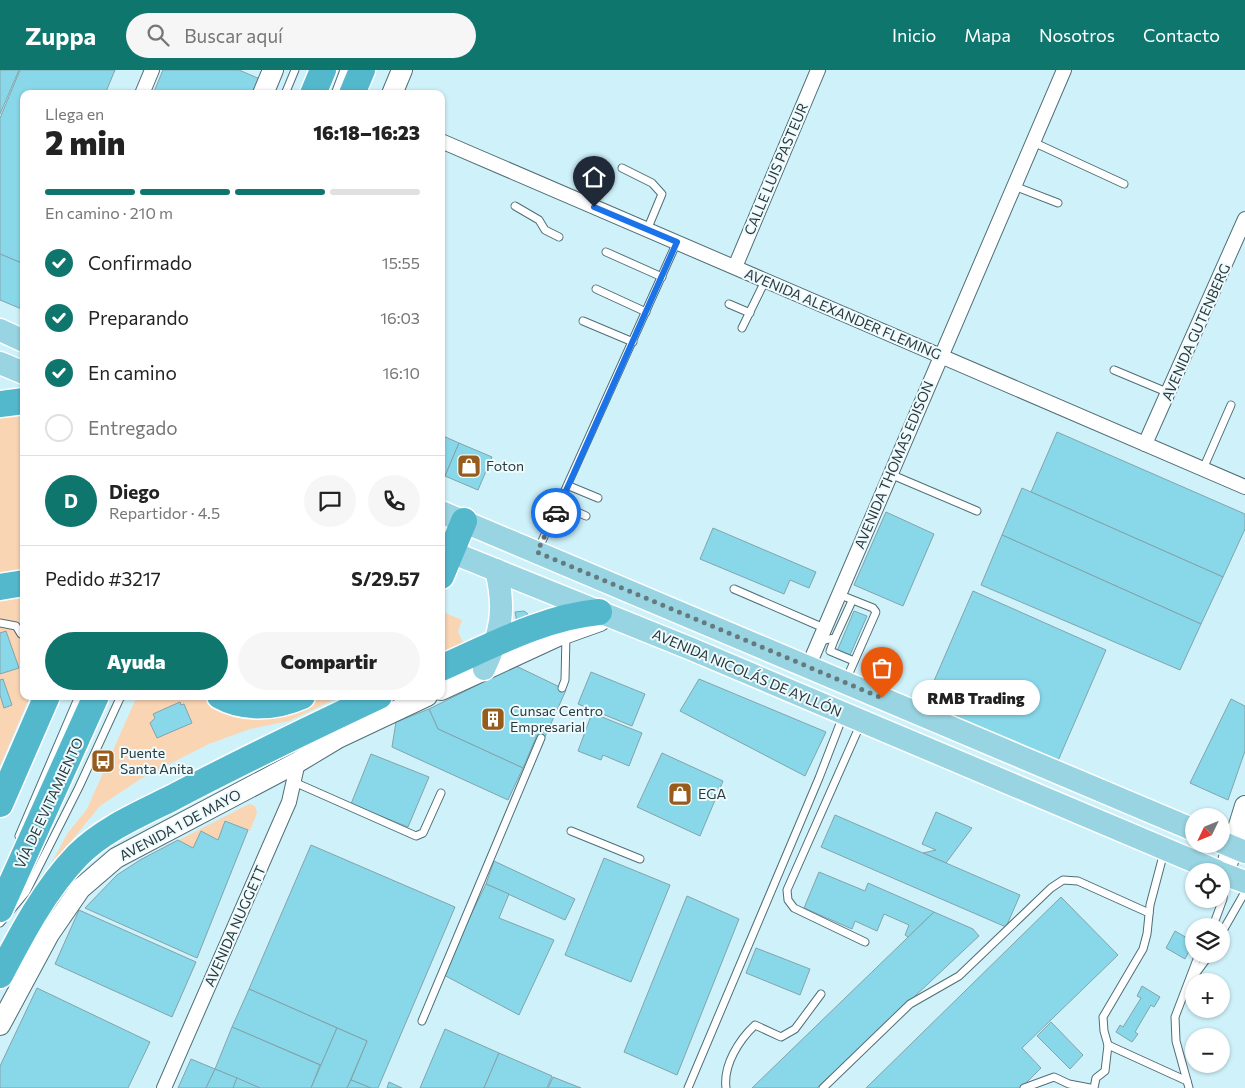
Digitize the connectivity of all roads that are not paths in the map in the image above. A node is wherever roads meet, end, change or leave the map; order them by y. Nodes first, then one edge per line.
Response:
1 (152, 70) edge
2 (273, 70) edge
3 (295, 70) edge
4 (323, 70) edge
5 (344, 70) edge
6 (362, 70) edge
7 (402, 70) edge
8 (818, 70) edge
9 (1064, 70) edge
10 (144, 90) edge
11 (266, 90) edge
12 (286, 90) edge
13 (314, 90) edge
14 (336, 90) edge
15 (354, 90) edge
16 (394, 90) edge
17 (1033, 142) junction
18 (445, 143) edge
19 (622, 168) dead end
20 (1124, 184) dead end
21 (1014, 186) junction
22 (1058, 203) dead end
23 (515, 206) dead end
24 (1245, 219) edge
25 (647, 230) junction
26 (559, 237) dead end
27 (677, 242) junction
28 (606, 252) dead end
29 (734, 268) junction
30 (662, 277) junction
31 (765, 281) junction
32 (596, 289) dead end
33 (729, 304) dead end
34 (646, 312) junction
35 (750, 313) junction
36 (583, 321) dead end
37 (742, 328) dead end
38 (0, 330) edge
39 (20, 338) edge
40 (633, 342) junction
41 (940, 356) junction
42 (0, 363) edge
43 (1114, 370) dead end
44 (20, 371) edge
45 (1170, 393) junction
46 (20, 402) edge
47 (0, 404) edge
48 (1231, 405) dead end
49 (1145, 444) junction
50 (1204, 469) junction
51 (890, 474) junction
52 (569, 486) junction
53 (1245, 487) edge
54 (598, 498) dead end
55 (560, 504) junction
56 (977, 511) dead end
57 (453, 516) edge
58 (586, 516) dead end
59 (446, 550) edge
60 (537, 552) junction
61 (496, 570) junction
62 (20, 584) edge
63 (0, 587) edge
64 (734, 589) dead end
65 (838, 594) junction
66 (852, 601) junction
67 (605, 615) junction
68 (0, 623) edge
69 (20, 632) edge
70 (566, 632) junction
71 (821, 635) junction
72 (835, 638) junction
73 (496, 644) junction
74 (854, 661) junction
75 (445, 666) edge
76 (808, 667) junction
77 (484, 669) junction
78 (845, 682) junction
79 (445, 688) edge
80 (562, 688) dead end
81 (45, 700) edge
82 (77, 700) edge
83 (94, 700) edge
84 (119, 700) edge
85 (232, 700) edge
86 (286, 700) edge
87 (359, 700) edge
88 (371, 700) edge
89 (419, 700) edge
90 (343, 713) junction
91 (853, 717) junction
92 (541, 738) dead end
93 (296, 772) junction
94 (441, 794) dead end
95 (0, 804) edge
96 (1245, 806) edge
97 (1185, 826) edge
98 (571, 831) dead end
99 (16, 844) dead end
100 (1233, 847) edge
101 (1165, 849) junction
102 (640, 860) dead end
103 (1198, 863) edge
104 (1226, 863) edge
105 (1230, 876) edge
106 (1245, 882) edge
107 (1245, 892) edge
108 (0, 895) edge
109 (1149, 914) junction
110 (1230, 918) edge
111 (0, 923) edge
112 (865, 942) dead end
113 (0, 975) edge
114 (1185, 992) edge
115 (821, 994) dead end
116 (422, 1021) dead end
117 (0, 1025) edge
118 (1108, 1045) junction
119 (1188, 1084) edge
120 (164, 1088) edge
121 (688, 1088) edge
122 (726, 1088) edge
123 (823, 1088) edge
124 (1024, 1088) edge
125 (1092, 1088) edge

1 - 10 street
2 - 11 street
3 - 12 lane
4 - 13 highway
5 - 14 lane
6 - 15 highway
7 - 16 street
8 - 29 street, CALLE LUIS PASTEUR
9 - 17 street, AVENIDA THOMAS EDISON
17 - 20 lane
17 - 21 street, AVENIDA THOMAS EDISON
18 - 25 street, AVENIDA ALEXANDER FLEMING
19 - 25 lane
21 - 22 lane
21 - 41 street, AVENIDA THOMAS EDISON
23 - 26 lane
24 - 45 street, AVENIDA GUTENBERG
25 - 27 street, AVENIDA ALEXANDER FLEMING
27 - 29 street, AVENIDA ALEXANDER FLEMING
27 - 30 lane
28 - 30 lane
29 - 31 street, AVENIDA ALEXANDER FLEMING
30 - 34 lane
31 - 35 lane
31 - 41 street, AVENIDA ALEXANDER FLEMING
32 - 34 lane
33 - 35 lane
34 - 40 lane
35 - 37 lane
36 - 40 lane
38 - 39 main road
40 - 52 lane
41 - 49 street, AVENIDA ALEXANDER FLEMING
41 - 51 street, AVENIDA THOMAS EDISON
42 - 44 main road
43 - 45 lane
45 - 49 street, AVENIDA GUTENBERG
46 - 47 highway
48 - 50 lane
49 - 50 street, AVENIDA ALEXANDER FLEMING
50 - 53 street, AVENIDA ALEXANDER FLEMING
51 - 56 lane
51 - 65 street, AVENIDA THOMAS EDISON
52 - 54 lane
52 - 55 lane
55 - 58 lane
55 - 60 lane
57 - 59 highway
57 - 60 main road
59 - 61 main road, AVENIDA NICOLÁS DE AYLLÓN
60 - 76 main road
61 - 67 main road, AVENIDA NICOLÁS DE AYLLÓN
61 - 73 main road
62 - 63 highway
64 - 71 lane
65 - 66 lane
65 - 71 street, AVENIDA THOMAS EDISON
66 - 72 lane
66 - 74 lane
67 - 70 street
67 - 73 highway
67 - 91 main road, AVENIDA NICOLÁS DE AYLLÓN
68 - 69 lane
70 - 77 street
70 - 80 lane
71 - 72 lane
71 - 76 street, AVENIDA THOMAS EDISON
72 - 74 lane
73 - 75 highway
73 - 77 main road
74 - 78 lane
76 - 78 main road
77 - 79 street
78 - 97 main road
81 - 95 highway
82 - 99 lane
83 - 108 highway, VÍA DE EVITAMIENTO
84 - 111 lane
85 - 86 highway
87 - 90 highway
88 - 90 highway
89 - 93 street, AVENIDA 1 DE MAYO
90 - 113 highway
91 - 101 main road, AVENIDA NICOLÁS DE AYLLÓN
91 - 112 lane
91 - 121 lane
92 - 116 lane
93 - 94 lane
93 - 117 street, AVENIDA 1 DE MAYO
93 - 120 street, AVENIDA NUGGETT
96 - 100 street
98 - 102 lane
100 - 104 street
101 - 103 main road, AVENIDA NICOLÁS DE AYLLÓN
101 - 109 lane
105 - 106 main road, AVENIDA NICOLÁS DE AYLLÓN
107 - 110 lane
109 - 118 lane
109 - 123 lane
114 - 119 lane
115 - 122 lane
118 - 119 lane
118 - 125 lane
124 - 125 lane

